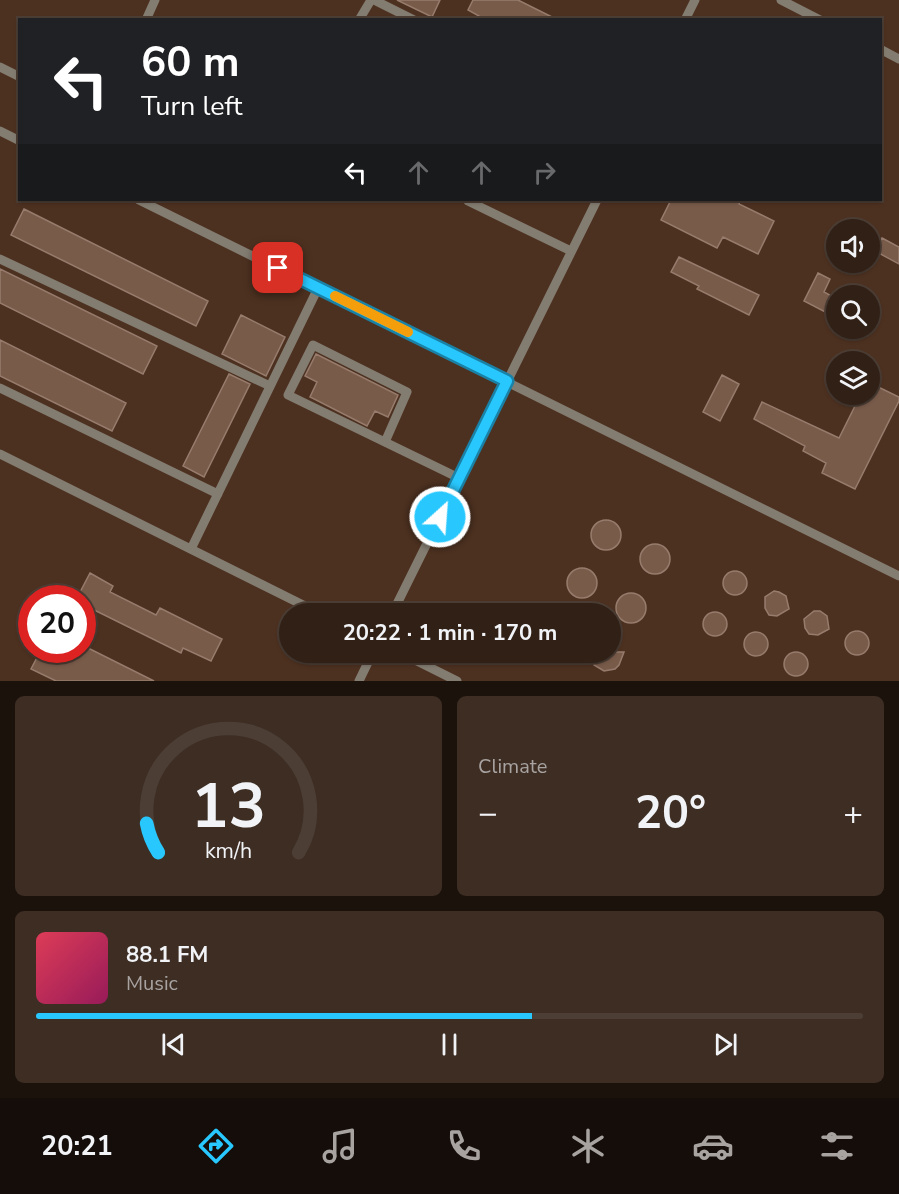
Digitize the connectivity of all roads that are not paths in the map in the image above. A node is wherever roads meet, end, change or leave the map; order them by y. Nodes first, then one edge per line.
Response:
1 (155, 0) edge
2 (373, 0) edge
3 (695, 0) edge
4 (781, 0) edge
5 (148, 18) edge
6 (360, 18) edge
7 (410, 18) edge
8 (686, 18) edge
9 (816, 18) edge
10 (882, 51) edge
11 (899, 59) edge
12 (0, 68) edge
13 (18, 77) edge
14 (0, 131) edge
15 (18, 140) edge
16 (141, 201) edge
17 (468, 201) edge
18 (597, 201) edge
19 (572, 251) junction
20 (0, 260) edge
21 (318, 288) junction
22 (507, 381) junction
23 (270, 386) junction
24 (0, 388) edge
25 (385, 442) junction
26 (2, 455) edge
27 (0, 466) edge
28 (459, 478) junction
29 (218, 494) junction
30 (191, 549) junction
31 (899, 576) edge
32 (299, 603) edge
33 (397, 603) edge
34 (367, 663) edge
35 (421, 663) edge
36 (358, 681) edge
37 (457, 681) edge

1 - 5 lane
2 - 6 lane
2 - 7 lane
3 - 8 lane
4 - 9 lane
10 - 11 lane
12 - 13 lane
14 - 15 lane
16 - 21 lane
17 - 19 lane
18 - 19 lane
19 - 22 lane
20 - 23 lane
21 - 22 lane
21 - 23 lane
22 - 28 lane
22 - 31 lane
23 - 29 lane
24 - 29 lane
25 - 25 lane
25 - 28 lane
26 - 27 lane
26 - 30 lane
28 - 33 lane
29 - 30 lane
30 - 32 lane
34 - 36 lane
35 - 37 lane

